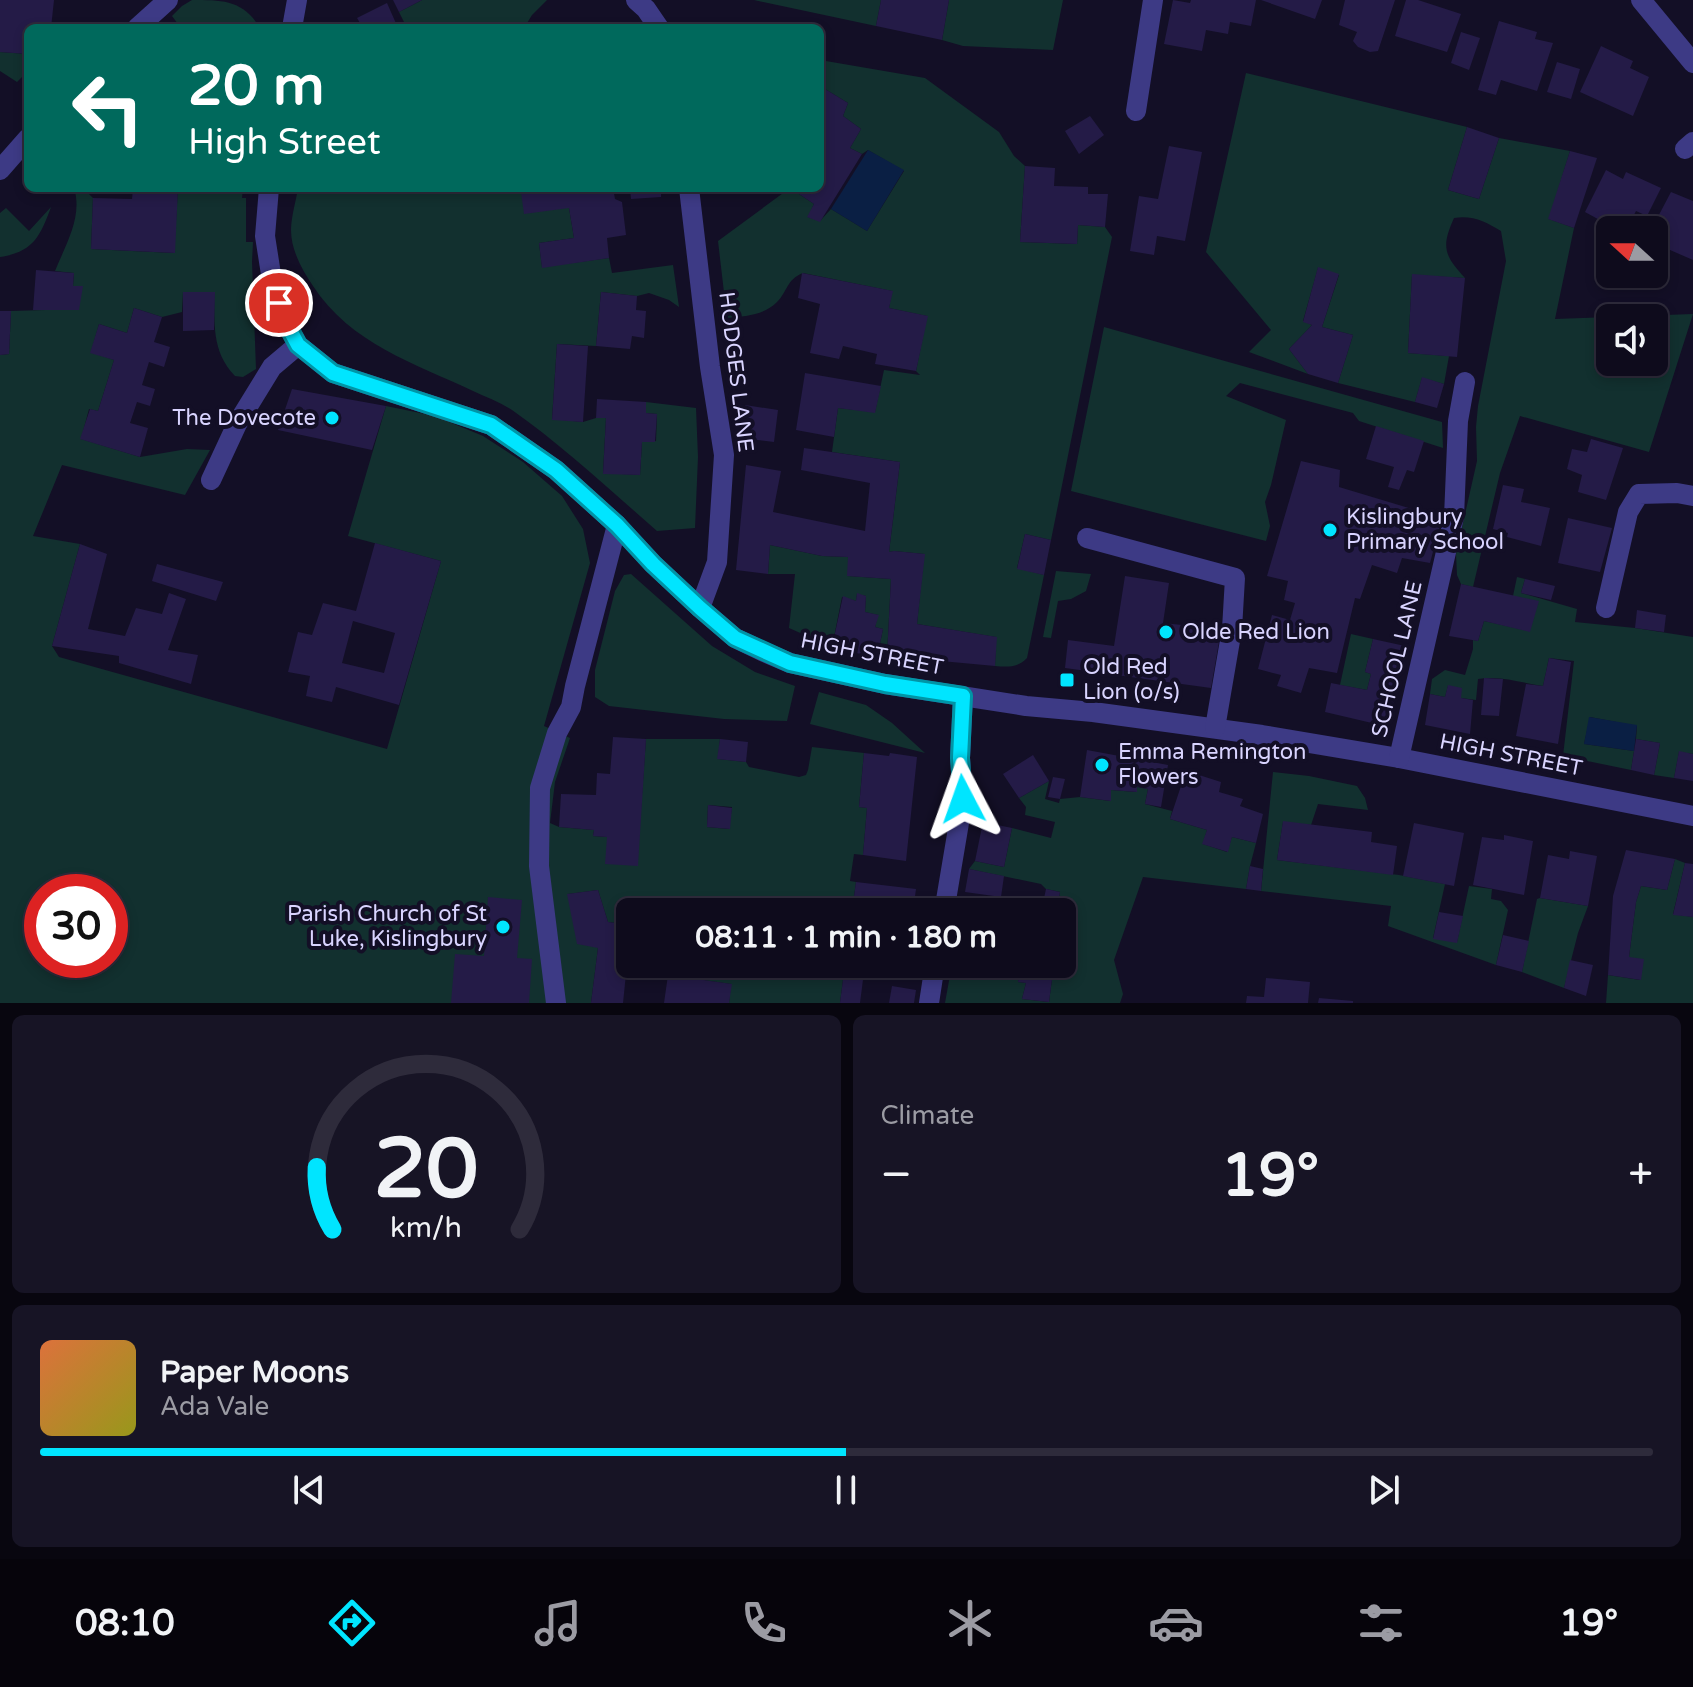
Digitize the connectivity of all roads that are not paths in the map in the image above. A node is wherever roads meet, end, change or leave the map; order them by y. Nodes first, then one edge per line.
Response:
1 (168, 0) edge
2 (297, 0) edge
3 (636, 0) edge
4 (1153, 0) edge
5 (1641, 0) edge
6 (141, 24) edge
7 (293, 24) edge
8 (656, 24) edge
9 (1693, 63) edge
10 (1136, 111) dead end
11 (24, 145) edge
12 (0, 170) edge
13 (269, 192) edge
14 (689, 192) edge
15 (298, 345) junction
16 (1465, 382) dead end
17 (211, 480) dead end
18 (1685, 494) edge
19 (617, 525) junction
20 (1087, 538) dead end
21 (700, 608) junction
22 (1606, 608) dead end
23 (963, 696) junction
24 (1215, 728) junction
25 (1399, 758) junction
26 (1693, 816) edge
27 (946, 898) edge
28 (933, 978) edge
29 (556, 1003) edge
30 (929, 1003) edge

1 - 6 street
2 - 7 street
3 - 8 street
4 - 10 street
5 - 9 street
11 - 12 street
13 - 15 street, HIGH STREET
14 - 21 street, HODGES LANE
15 - 17 street
15 - 19 street, HIGH STREET
16 - 25 street, SCHOOL LANE
18 - 22 street
19 - 21 street, HIGH STREET
19 - 29 street
20 - 24 street
21 - 23 street, HIGH STREET
23 - 24 street, HIGH STREET
23 - 27 street
24 - 25 street, HIGH STREET
25 - 26 street, HIGH STREET
28 - 30 street

